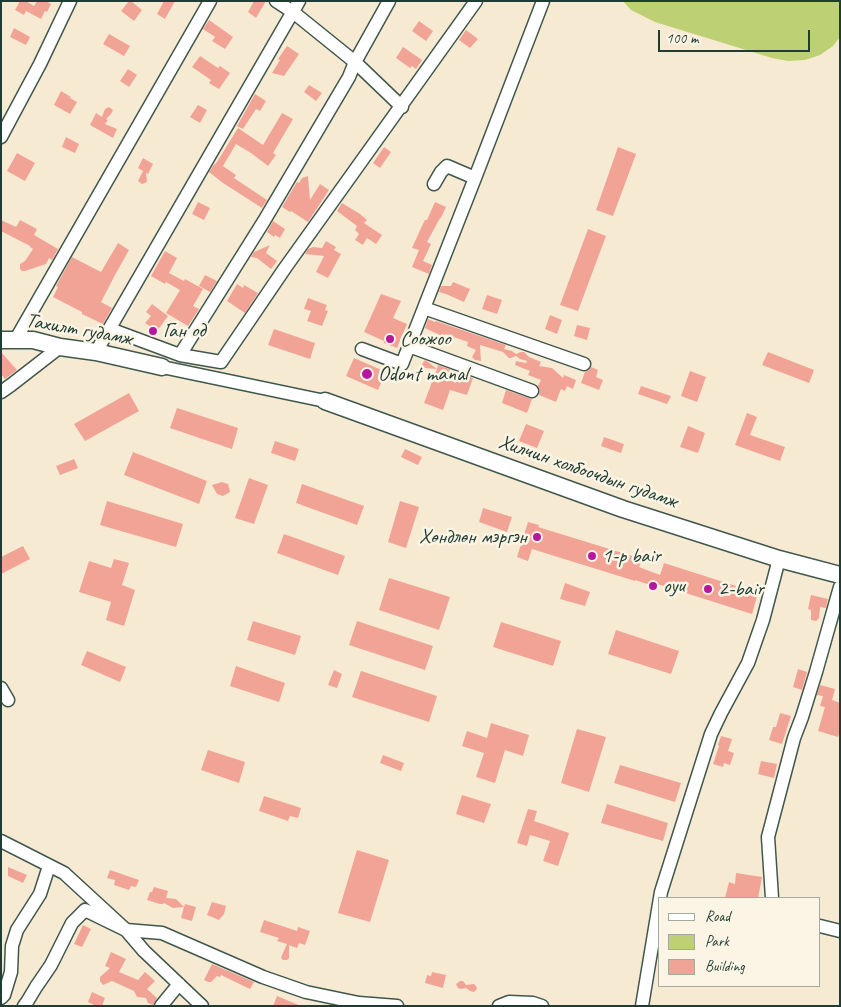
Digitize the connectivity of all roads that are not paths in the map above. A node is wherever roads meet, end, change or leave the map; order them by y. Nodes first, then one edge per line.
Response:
1 (70, 1) edge
2 (210, 1) edge
3 (276, 1) edge
4 (389, 1) edge
5 (476, 1) edge
6 (543, 1) edge
7 (296, 7) edge
8 (355, 62) junction
9 (402, 107) junction
10 (1, 137) edge
11 (475, 178) junction
12 (434, 184) dead end
13 (424, 308) junction
14 (110, 329) junction
15 (8, 340) edge
16 (409, 346) junction
17 (60, 347) junction
18 (362, 349) dead end
19 (96, 352) junction
20 (180, 355) junction
21 (584, 364) dead end
22 (162, 367) joint
23 (532, 391) dead end
24 (1, 392) edge
25 (325, 400) joint
26 (779, 559) junction
27 (840, 575) edge
28 (840, 587) edge
29 (1, 688) edge
30 (8, 700) dead end
31 (1, 841) edge
32 (49, 866) junction
33 (660, 897) edge
34 (772, 897) edge
35 (658, 910) edge
36 (821, 926) edge
37 (126, 930) junction
38 (840, 931) edge
39 (179, 984) junction
40 (1, 998) edge
41 (24, 1006) edge
42 (161, 1006) edge
43 (202, 1006) edge
44 (396, 1006) edge
45 (499, 1006) edge
46 (542, 1006) edge
47 (642, 1006) edge

1 - 10 street
2 - 15 street
3 - 7 street
4 - 8 street
5 - 9 street
6 - 11 street
7 - 8 street
7 - 14 street
8 - 9 street
8 - 20 street
9 - 20 street
11 - 12 street
11 - 13 street
13 - 16 street
13 - 21 street
14 - 19 street
14 - 20 street
15 - 17 main road, Тахилт гудамж
16 - 18 street
16 - 23 street
17 - 19 main road, Тахилт гудамж
17 - 24 street
19 - 22 main road, Тахилт гудамж
22 - 25 street, Тахилт гудамж
25 - 26 main road, Хилчин холбоочдын гудамж
26 - 27 main road, Хилчин холбоочдын гудамж
26 - 33 street
28 - 34 street
29 - 30 street
31 - 32 street
32 - 37 street
32 - 40 street
35 - 47 street
36 - 38 street
37 - 39 street
37 - 41 street
37 - 44 street
39 - 42 street
39 - 43 street
45 - 46 street

